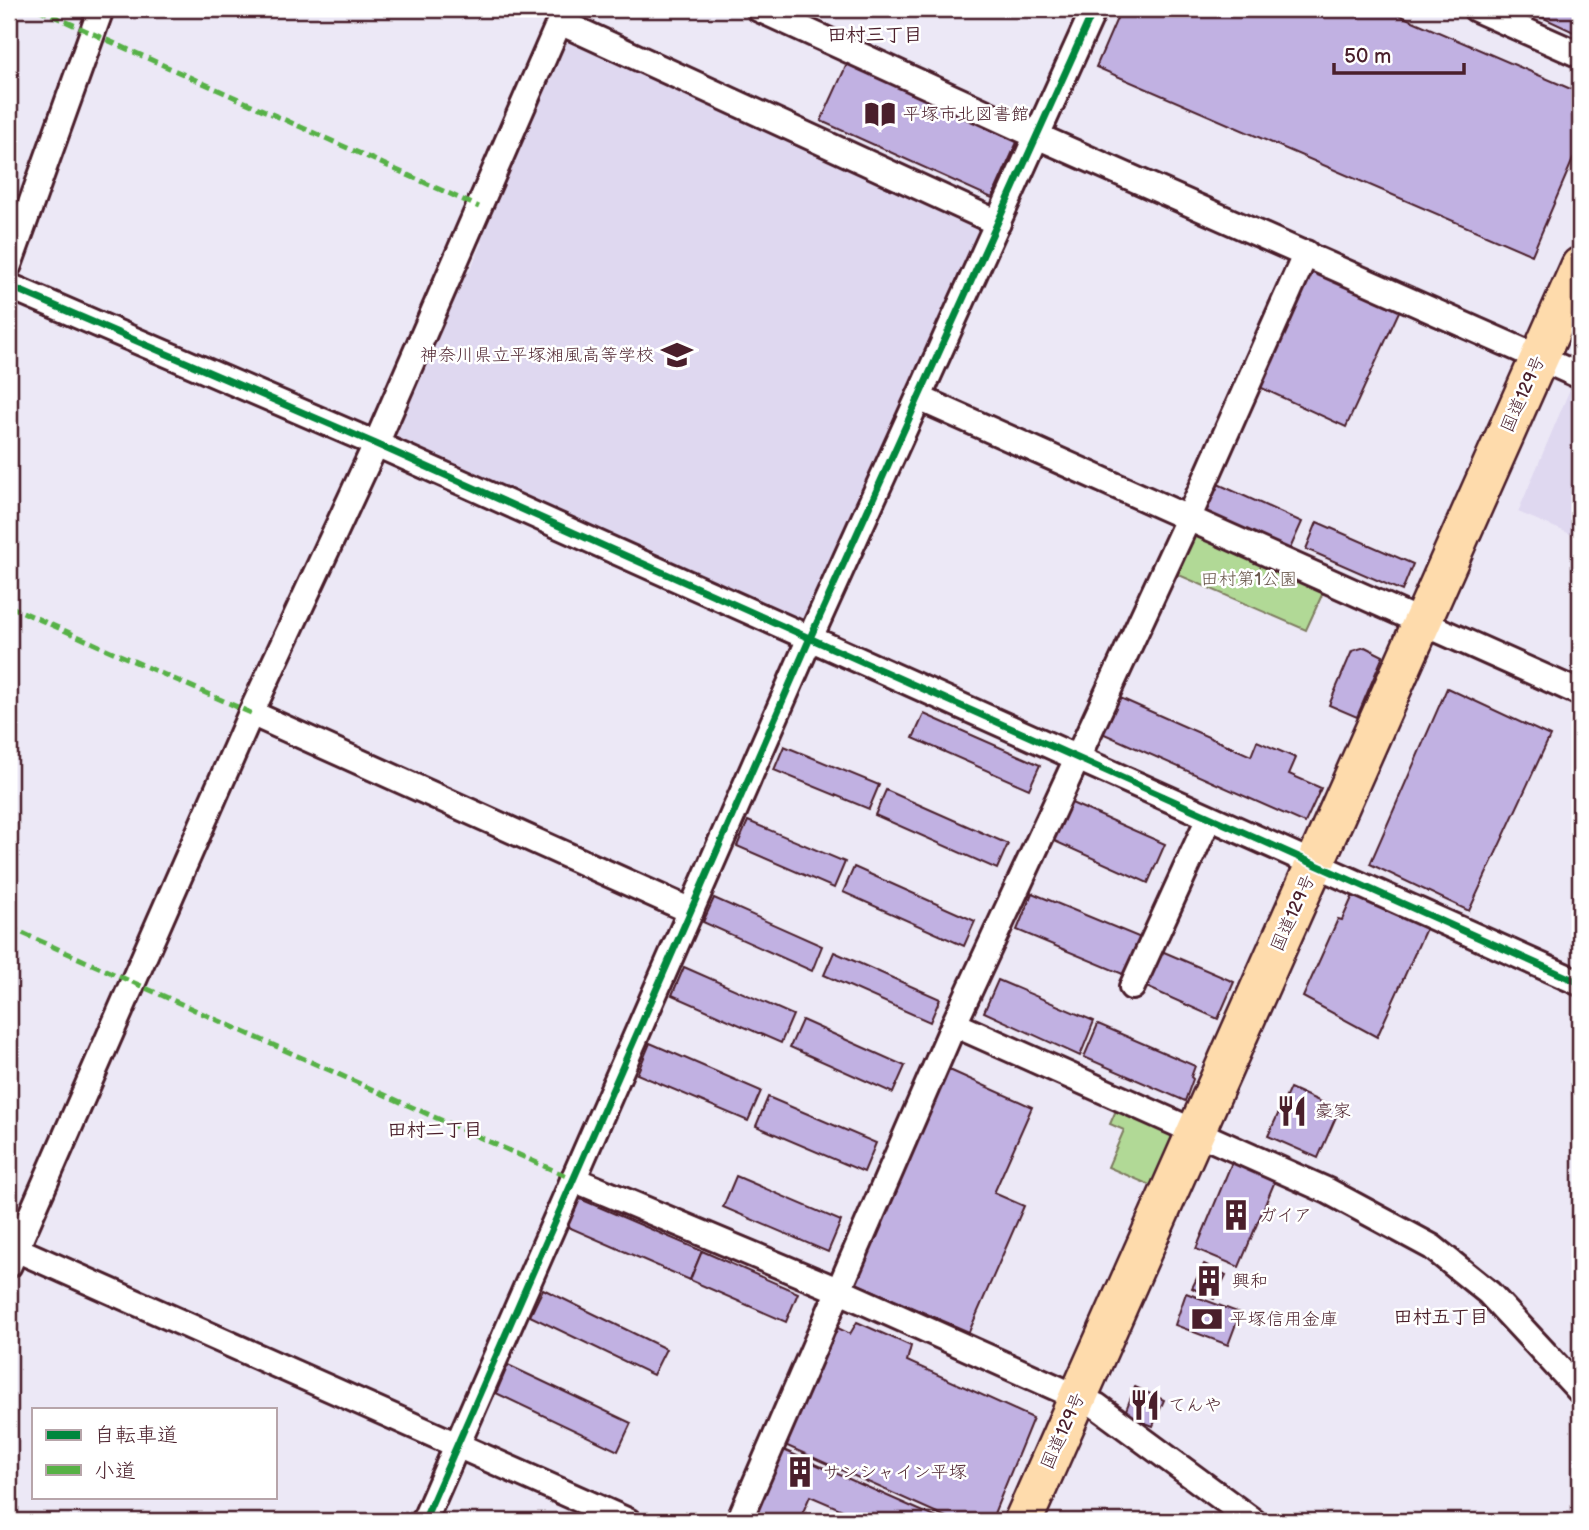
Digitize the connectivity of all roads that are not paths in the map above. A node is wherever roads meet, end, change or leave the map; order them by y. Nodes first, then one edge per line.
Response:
1 (102, 9) edge
2 (759, 9) edge
3 (1094, 9) edge
4 (1476, 9) edge
5 (562, 15) edge
6 (1580, 55) edge
7 (1037, 136) junction
8 (998, 223) junction
9 (1306, 253) junction
10 (9, 265) edge
11 (1580, 265) edge
12 (9, 286) edge
13 (1580, 321) edge
14 (1560, 367) edge
15 (919, 398) junction
16 (376, 444) junction
17 (1188, 519) junction
18 (1432, 628) junction
19 (810, 638) junction
20 (1580, 693) edge
21 (251, 713) junction
22 (1076, 757) junction
23 (1209, 818) junction
24 (1324, 870) junction
25 (691, 911) junction
26 (1580, 983) edge
27 (1132, 987) dead end
28 (954, 1024) junction
29 (1207, 1137) junction
30 (573, 1179) junction
31 (11, 1253) edge
32 (840, 1291) junction
33 (1580, 1391) edge
34 (1087, 1402) junction
35 (458, 1445) junction
36 (424, 1521) edge
37 (628, 1521) edge
38 (739, 1521) edge
39 (1023, 1521) edge
40 (1046, 1521) edge
41 (1253, 1521) edge

1 - 10 street
2 - 7 street
3 - 7 street
4 - 6 street
5 - 8 street
5 - 16 street
7 - 8 street
7 - 9 street
8 - 15 street
9 - 14 street
9 - 17 street
11 - 14 highway, 国道129号
12 - 16 street
13 - 14 highway, 国道129号
14 - 18 highway, 国道129号
15 - 17 street
15 - 19 street
16 - 19 street
16 - 21 street
17 - 18 street
17 - 22 street
18 - 20 street
18 - 24 highway, 国道129号
19 - 22 street
19 - 25 street
21 - 25 street
21 - 31 street
22 - 23 street
22 - 28 street
23 - 24 street
23 - 27 street
24 - 26 street
24 - 29 highway, 国道129号
25 - 30 street
28 - 29 street
28 - 32 street
29 - 33 street
29 - 34 highway, 国道129号
30 - 32 street
30 - 35 street
31 - 35 street
32 - 34 street
32 - 38 street
34 - 39 highway, 国道129号
34 - 40 highway, 国道129号
34 - 41 street
35 - 36 street
35 - 37 street

